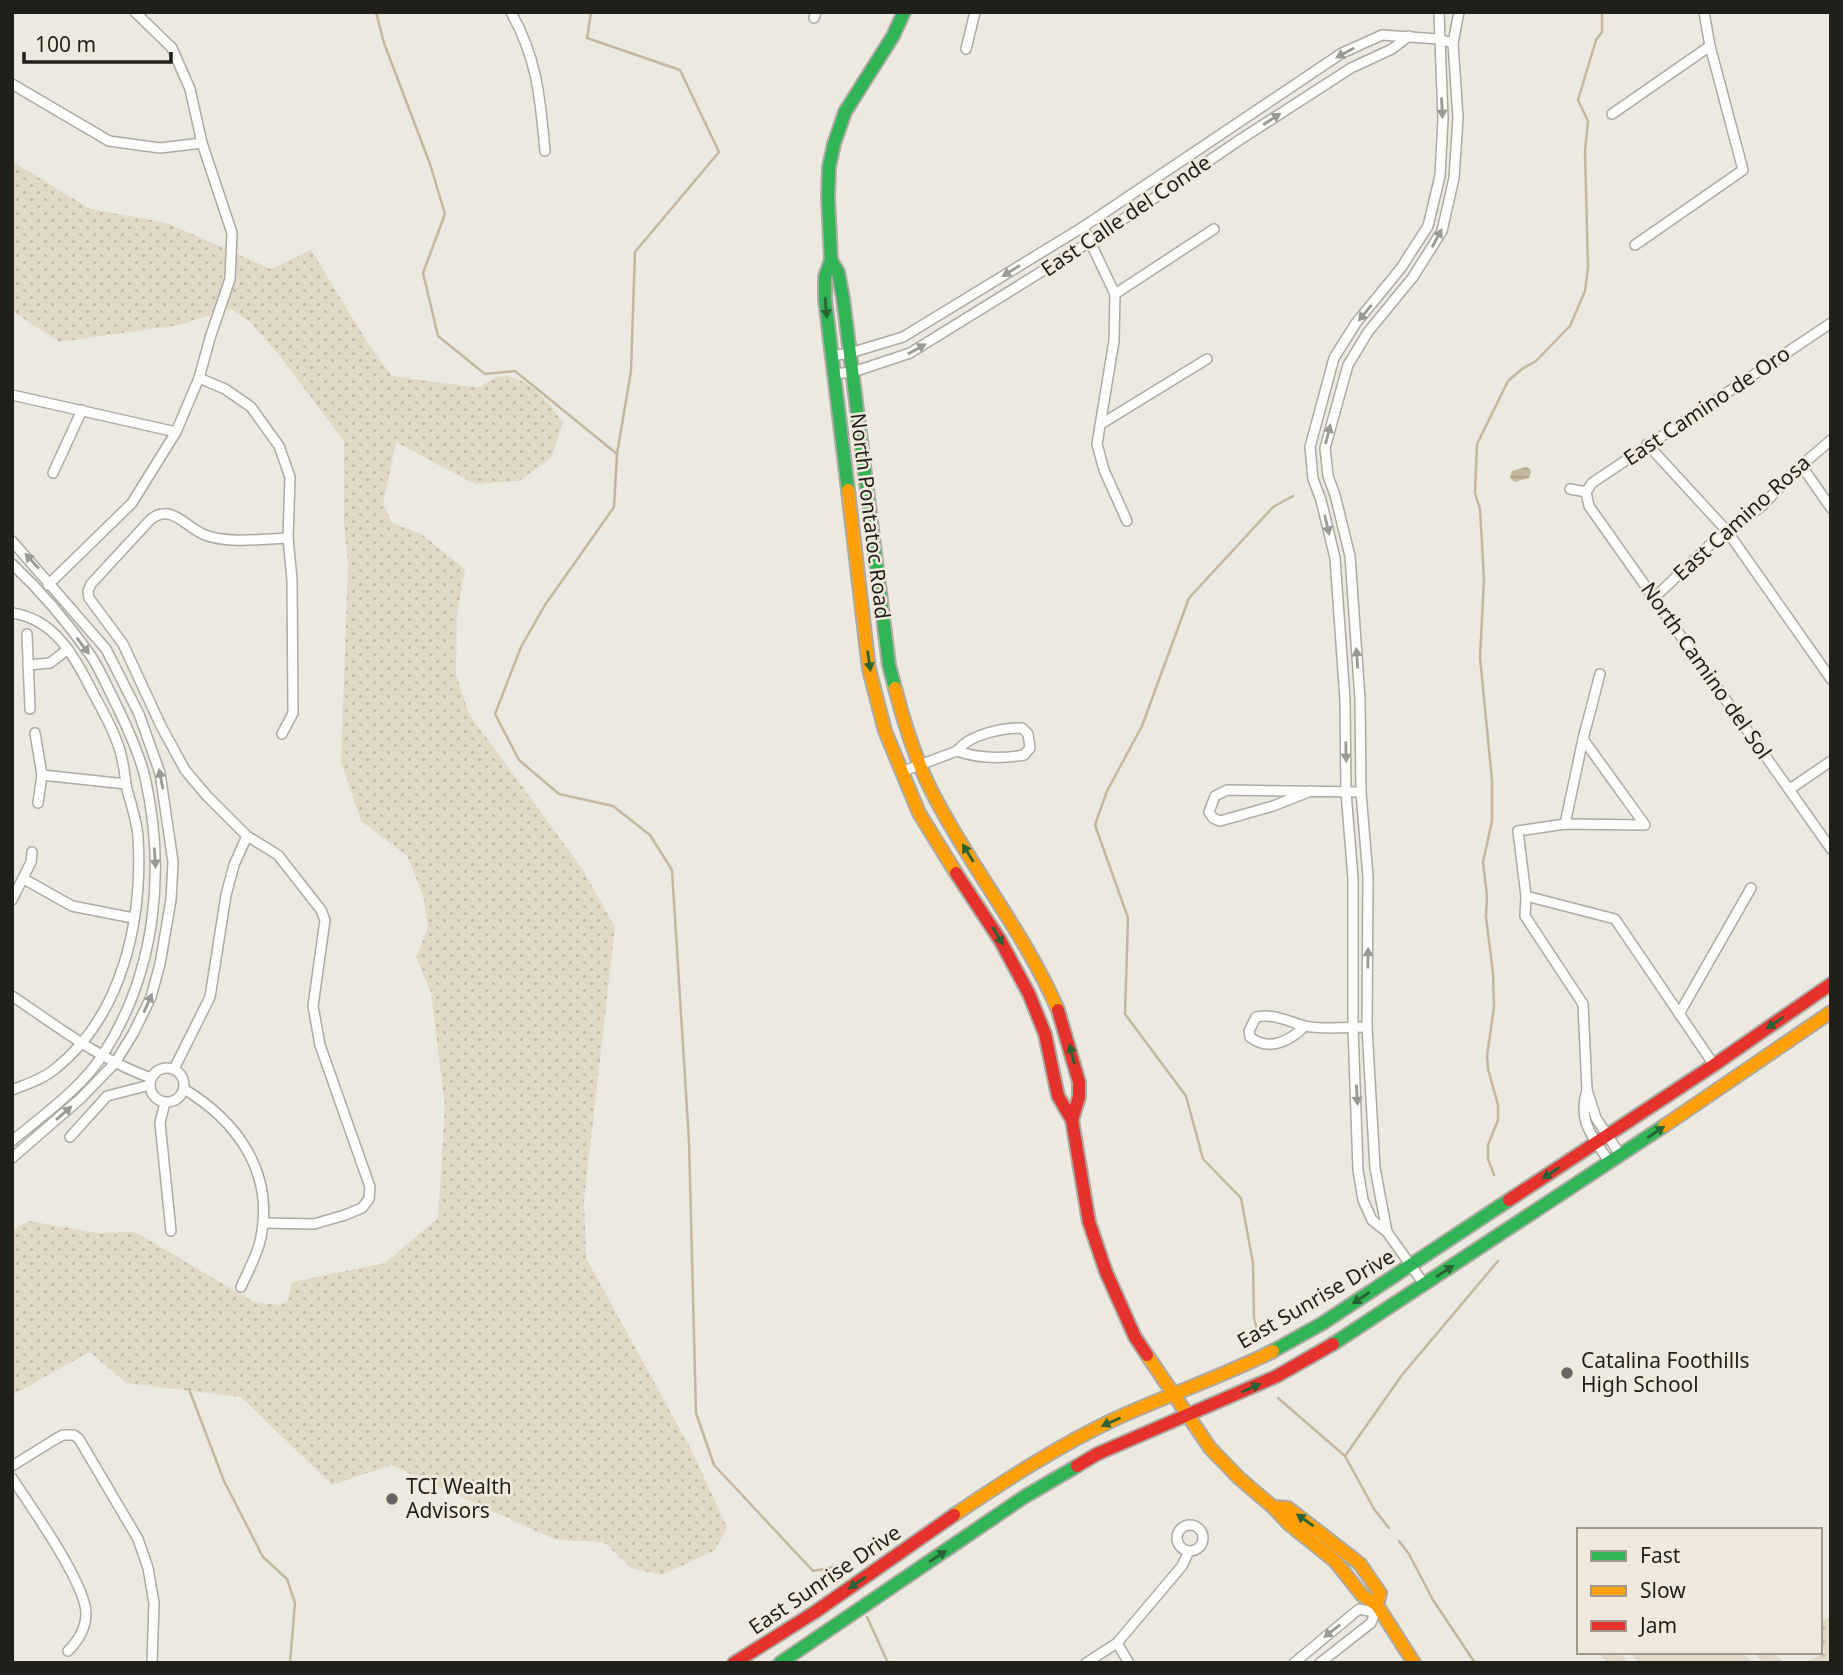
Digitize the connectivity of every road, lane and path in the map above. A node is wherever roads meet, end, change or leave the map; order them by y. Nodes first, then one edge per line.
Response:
1 (135, 12) edge
2 (511, 12) edge
3 (904, 12) edge
4 (975, 12) edge
5 (1439, 12) edge
6 (1459, 12) edge
7 (1704, 12) edge
8 (1409, 36) junction
9 (1438, 39) junction
10 (1453, 43) junction
11 (1710, 46) junction
12 (966, 49) dead end
13 (12, 84) edge
14 (1612, 114) dead end
15 (1232, 126) junction
16 (1241, 139) junction
17 (202, 143) junction
18 (545, 151) dead end
19 (1083, 227) junction
20 (1214, 229) dead end
21 (1091, 241) junction
22 (1635, 245) dead end
23 (831, 260) junction
24 (1115, 294) junction
25 (1829, 328) edge
26 (850, 354) junction
27 (831, 356) junction
28 (1207, 359) dead end
29 (853, 372) junction
30 (833, 374) junction
31 (200, 378) junction
32 (12, 395) edge
33 (82, 411) junction
34 (1101, 424) junction
35 (176, 432) junction
36 (1831, 440) edge
37 (1647, 444) junction
38 (1801, 465) junction
39 (53, 473) dead end
40 (1570, 489) dead end
41 (1586, 492) junction
42 (1831, 508) edge
43 (1126, 521) dead end
44 (1727, 531) junction
45 (288, 538) junction
46 (12, 541) edge
47 (12, 564) edge
48 (50, 582) junction
49 (42, 592) junction
50 (1654, 598) junction
51 (12, 614) edge
52 (27, 634) dead end
53 (68, 650) junction
54 (28, 666) junction
55 (1600, 674) dead end
56 (1831, 679) edge
57 (30, 709) dead end
58 (35, 733) dead end
59 (282, 734) dead end
60 (1583, 739) junction
61 (957, 751) junction
62 (1831, 761) edge
63 (920, 766) junction
64 (901, 772) junction
65 (42, 775) junction
66 (126, 784) junction
67 (1790, 789) junction
68 (1311, 791) junction
69 (1346, 792) junction
70 (1361, 792) junction
71 (38, 803) dead end
72 (1565, 824) junction
73 (247, 836) junction
74 (1831, 849) edge
75 (32, 852) dead end
76 (24, 879) junction
77 (1751, 888) dead end
78 (1526, 896) junction
79 (12, 900) edge
80 (134, 918) junction
81 (1831, 984) edge
82 (12, 996) edge
83 (1831, 1012) edge
84 (1679, 1014) junction
85 (1306, 1026) junction
86 (1353, 1027) junction
87 (1367, 1027) junction
88 (82, 1043) junction
89 (103, 1055) junction
90 (116, 1063) junction
91 (1714, 1065) junction
92 (174, 1069) junction
93 (151, 1082) junction
94 (184, 1089) junction
95 (12, 1090) edge
96 (165, 1102) junction
97 (1072, 1120) junction
98 (70, 1137) dead end
99 (1603, 1139) junction
100 (12, 1141) edge
101 (12, 1158) edge
102 (1616, 1159) junction
103 (263, 1223) junction
104 (171, 1231) dead end
105 (1387, 1231) junction
106 (1411, 1266) junction
107 (1424, 1284) junction
108 (241, 1287) dead end
109 (1173, 1394) junction
110 (1188, 1415) junction
111 (12, 1466) edge
112 (12, 1478) edge
113 (1273, 1507) junction
114 (1315, 1542) junction
115 (1189, 1551) dead end
116 (1360, 1564) junction
117 (1377, 1608) junction
118 (1117, 1643) junction
119 (68, 1651) dead end
120 (152, 1663) edge
121 (734, 1663) edge
122 (780, 1663) edge
123 (1086, 1663) edge
124 (1129, 1663) edge
125 (1294, 1663) edge
126 (1320, 1663) edge
127 (1414, 1663) edge

1 - 17 street
2 - 18 street
3 - 23 street, North Pontatoc Road
4 - 12 street
5 - 9 street
6 - 10 street
7 - 11 street
8 - 9 street, East Calle del Conde
8 -> 15 street, East Calle del Conde
16 -> 8 street, East Calle del Conde
9 - 10 street, East Calle del Conde
9 -> 69 street
70 -> 10 street
11 - 14 street
11 - 22 street
13 - 17 street
15 - 16 street
15 - 19 street, East Calle del Conde
16 - 21 street, East Calle del Conde
17 - 31 street
19 - 21 street
19 -> 26 street, East Calle del Conde
20 - 24 street
21 - 24 street
29 -> 21 street, East Calle del Conde
23 - 26 street, North Pontatoc Road
23 -> 27 street, North Pontatoc Road
24 - 34 street
25 - 37 street, East Camino de Oro
26 - 27 street, East Calle del Conde
26 - 29 street, North Pontatoc Road
27 - 30 street, North Pontatoc Road
28 - 34 street
29 - 30 street, East Calle del Conde
29 - 63 street, North Pontatoc Road
30 -> 64 street, North Pontatoc Road
31 - 35 street
31 - 45 street
32 - 33 street
33 - 35 street
33 - 39 street
34 - 43 street
35 - 48 street
36 - 38 street, East Camino Rosa
37 - 41 street, East Camino de Oro
37 - 44 street
38 - 42 street
38 - 44 street, East Camino Rosa
40 - 41 street
41 - 50 street, North Camino del Sol
44 - 50 street, East Camino Rosa
44 - 56 street
45 - 59 street
45 - 73 street
48 -> 46 street
47 - 49 street
48 - 49 street
90 -> 48 street
49 -> 89 street
50 - 67 street, North Camino del Sol
51 - 53 street
52 - 54 street
53 - 54 street
53 - 66 street
54 - 57 street
55 - 60 street
58 - 65 street
60 - 72 street
60 - 72 street
61 - 61 street
61 - 63 street
62 - 67 street
63 - 64 street
97 -> 63 street, North Pontatoc Road
64 -> 97 street, North Pontatoc Road
65 - 66 street
65 - 71 street
66 - 80 street
67 - 74 street, North Camino del Sol
68 - 68 street
68 - 69 street
69 - 70 street
69 - 86 street
87 -> 70 street
72 - 78 street
73 - 92 street
73 - 103 street
75 - 76 street
76 - 79 street
76 - 80 street
77 - 84 street
78 - 84 street
78 - 99 street
80 - 88 street
81 -> 91 street, East Sunrise Drive
82 - 88 street
102 -> 83 street, East Sunrise Drive
84 - 91 street
85 - 85 street
85 - 86 street
86 - 87 street
86 -> 105 street
87 - 105 street
88 - 89 street
88 - 95 street
89 - 90 street
89 - 100 street
90 - 93 street
101 -> 90 street
91 - 99 street, East Sunrise Drive
92 - 93 street
92 - 94 street
93 - 96 street
93 - 98 street
94 - 96 street
94 - 103 street
96 - 104 street
97 - 109 street, North Pontatoc Road
99 - 102 street
99 -> 106 street, East Sunrise Drive
107 -> 102 street, East Sunrise Drive
103 - 108 street
105 - 106 street
106 - 107 street
106 -> 109 street, East Sunrise Drive
110 -> 107 street, East Sunrise Drive
109 - 110 street, North Pontatoc Road
109 -> 121 street, East Sunrise Drive
110 - 113 street, North Pontatoc Road
122 -> 110 street, East Sunrise Drive
111 - 120 street
112 - 119 street
113 - 114 street, North Pontatoc Road
116 -> 113 street, North Pontatoc Road
114 - 116 street
114 - 117 street, North Pontatoc Road
115 - 118 street
116 - 117 street, North Pontatoc Road
117 -> 125 street
117 - 126 street
117 - 127 street, North Pontatoc Road
118 - 123 street
118 - 124 street

